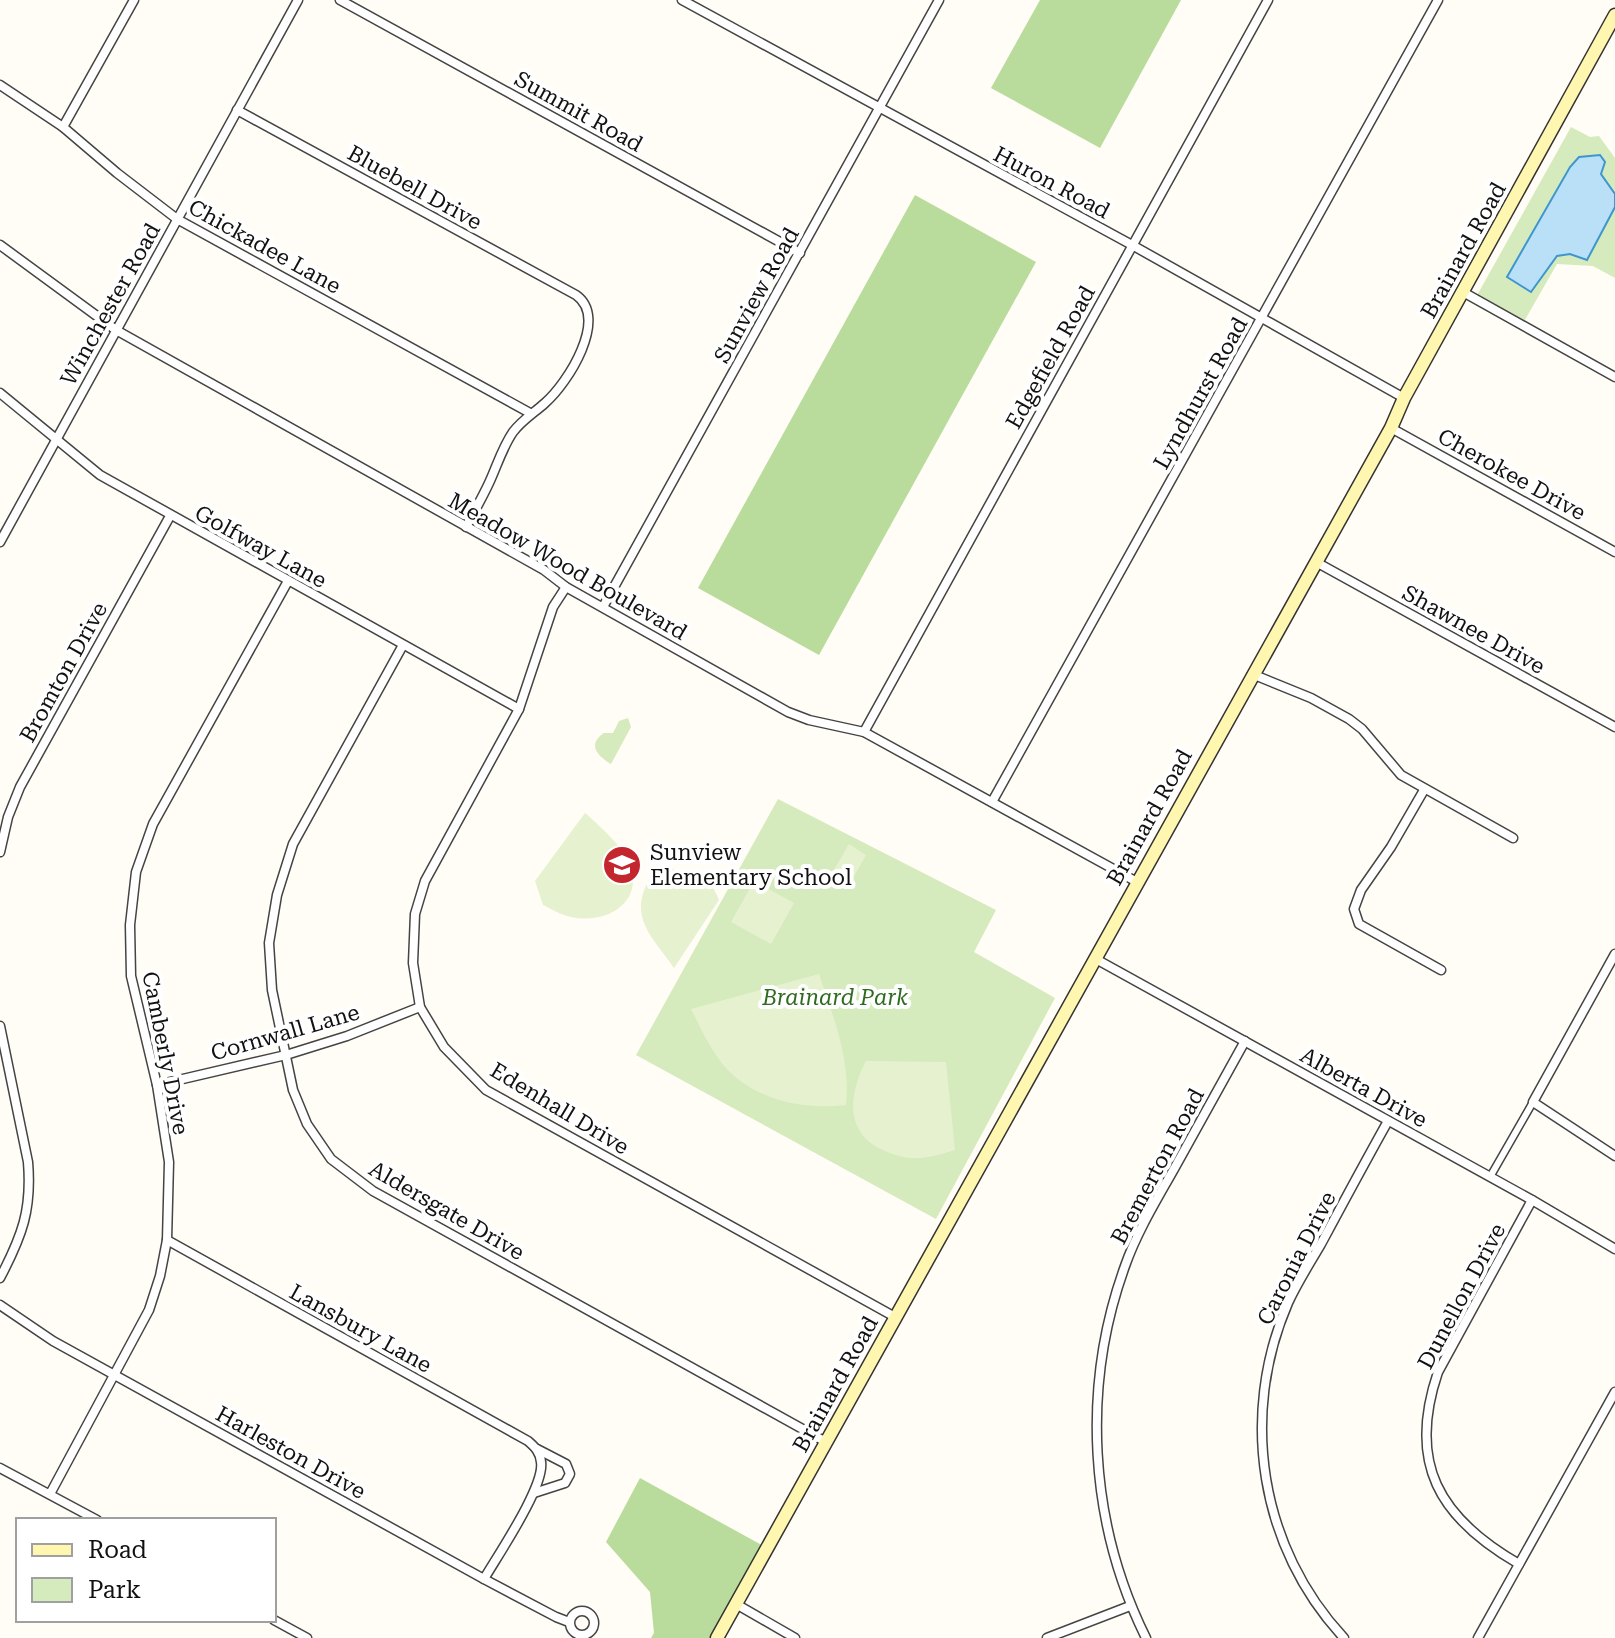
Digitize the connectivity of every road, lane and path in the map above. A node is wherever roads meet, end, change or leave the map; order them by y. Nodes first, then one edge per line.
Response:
1 (134, 0) edge
2 (298, 0) edge
3 (340, 0) edge
4 (682, 0) edge
5 (939, 0) edge
6 (1268, 0) edge
7 (1438, 0) edge
8 (696, 4) edge
9 (1615, 15) edge
10 (0, 85) edge
11 (879, 108) junction
12 (237, 110) junction
13 (63, 127) junction
14 (177, 219) junction
15 (0, 245) edge
16 (1132, 245) junction
17 (800, 253) junction
18 (1463, 292) junction
19 (1261, 319) junction
20 (116, 330) junction
21 (1615, 377) edge
22 (0, 393) edge
23 (1404, 398) junction
24 (530, 413) junction
25 (1391, 428) junction
26 (57, 439) junction
27 (170, 516) junction
28 (466, 527) junction
29 (0, 542) edge
30 (1615, 552) edge
31 (1316, 562) junction
32 (288, 581) junction
33 (566, 587) junction
34 (603, 607) junction
35 (403, 645) junction
36 (1252, 674) junction
37 (519, 709) junction
38 (1615, 727) edge
39 (864, 732) junction
40 (1424, 790) junction
41 (992, 802) junction
42 (1513, 838) dead end
43 (0, 852) edge
44 (1137, 882) junction
45 (1615, 954) edge
46 (1094, 958) junction
47 (1441, 970) dead end
48 (420, 1007) junction
49 (0, 1026) edge
50 (1245, 1041) junction
51 (286, 1055) junction
52 (157, 1085) junction
53 (1533, 1102) junction
54 (1388, 1121) junction
55 (1615, 1156) edge
56 (1490, 1177) junction
57 (1532, 1200) junction
58 (167, 1240) junction
59 (1615, 1249) edge
60 (0, 1278) edge
61 (0, 1305) edge
62 (895, 1317) junction
63 (116, 1375) junction
64 (1615, 1392) edge
65 (826, 1442) junction
66 (545, 1458) junction
67 (0, 1468) edge
68 (534, 1493) junction
69 (50, 1494) junction
70 (93, 1518) edge
71 (1519, 1564) junction
72 (484, 1579) junction
73 (736, 1604) junction
74 (1130, 1606) junction
75 (276, 1621) edge
76 (569, 1622) dead end
77 (307, 1638) edge
78 (717, 1638) edge
79 (795, 1638) edge
80 (1047, 1638) edge
81 (1146, 1638) edge
82 (1344, 1638) edge
83 (1478, 1638) edge

1 - 13 street
2 - 12 street, Winchester Road
3 - 17 street, Summit Road
4 - 8 street, Huron Road
5 - 11 street, Sunview Road
6 - 16 street, Edgefield Road
7 - 19 street, Lyndhurst Road
8 - 11 street, Huron Road
9 - 18 main road, Brainard Road
10 - 13 street, Chickadee Lane
11 - 16 street, Huron Road
11 - 17 street, Sunview Road
12 - 14 street, Winchester Road
12 - 24 street, Bluebell Drive
13 - 14 street, Chickadee Lane
14 - 20 street, Winchester Road
14 - 24 street, Chickadee Lane
15 - 20 street, Meadow Wood Boulevard
16 - 19 street, Huron Road
16 - 39 street, Edgefield Road
17 - 34 street, Sunview Road
18 - 21 street
18 - 23 main road, Brainard Road
19 - 23 street, Huron Road
19 - 41 street, Lyndhurst Road
20 - 26 street, Winchester Road
20 - 28 street, Meadow Wood Boulevard
22 - 26 street, Golfway Lane
23 - 25 main road, Brainard Road
24 - 28 street
25 - 30 street, Cherokee Drive
25 - 31 main road, Brainard Road
26 - 27 street, Golfway Lane
26 - 29 street, Winchester Road
27 - 32 street, Golfway Lane
27 - 43 street, Bromton Drive
28 - 33 street, Meadow Wood Boulevard
31 - 36 main road, Brainard Road
31 - 38 street, Shawnee Drive
32 - 35 street, Golfway Lane
32 - 52 street, Camberly Drive
33 - 34 street, Meadow Wood Boulevard
33 - 37 street, Edenhall Drive
34 - 39 street, Meadow Wood Boulevard
35 - 37 street, Golfway Lane
35 - 51 street, Aldersgate Drive
36 - 40 street
36 - 44 main road, Brainard Road
37 - 48 street, Edenhall Drive
39 - 41 street, Meadow Wood Boulevard
40 - 42 street
40 - 47 street
41 - 44 street, Meadow Wood Boulevard
44 - 46 main road, Brainard Road
45 - 53 street
46 - 50 street, Alberta Drive
46 - 62 main road, Brainard Road
48 - 51 street, Cornwall Lane
48 - 62 street, Edenhall Drive
49 - 60 street
50 - 54 street, Alberta Drive
50 - 74 street, Bremerton Road
51 - 52 street, Cornwall Lane
51 - 65 street, Aldersgate Drive
52 - 58 street, Camberly Drive
53 - 55 street
53 - 56 street
54 - 56 street, Alberta Drive
54 - 82 street, Caronia Drive
56 - 57 street, Alberta Drive
57 - 59 street, Alberta Drive
57 - 71 street, Dunellon Drive
58 - 63 street, Camberly Drive
58 - 66 street, Lansbury Lane
61 - 63 street, Harleston Drive
62 - 65 main road, Brainard Road
63 - 69 street, Camberly Drive
63 - 72 street, Harleston Drive
64 - 71 street
65 - 73 main road, Brainard Road
66 - 68 street
66 - 68 street, Lansbury Lane
67 - 69 street
68 - 72 street
69 - 70 street
71 - 83 street
72 - 76 street, Harleston Drive
73 - 78 main road, Brainard Road
73 - 79 street
74 - 80 street
74 - 81 street, Bremerton Road
75 - 77 street

